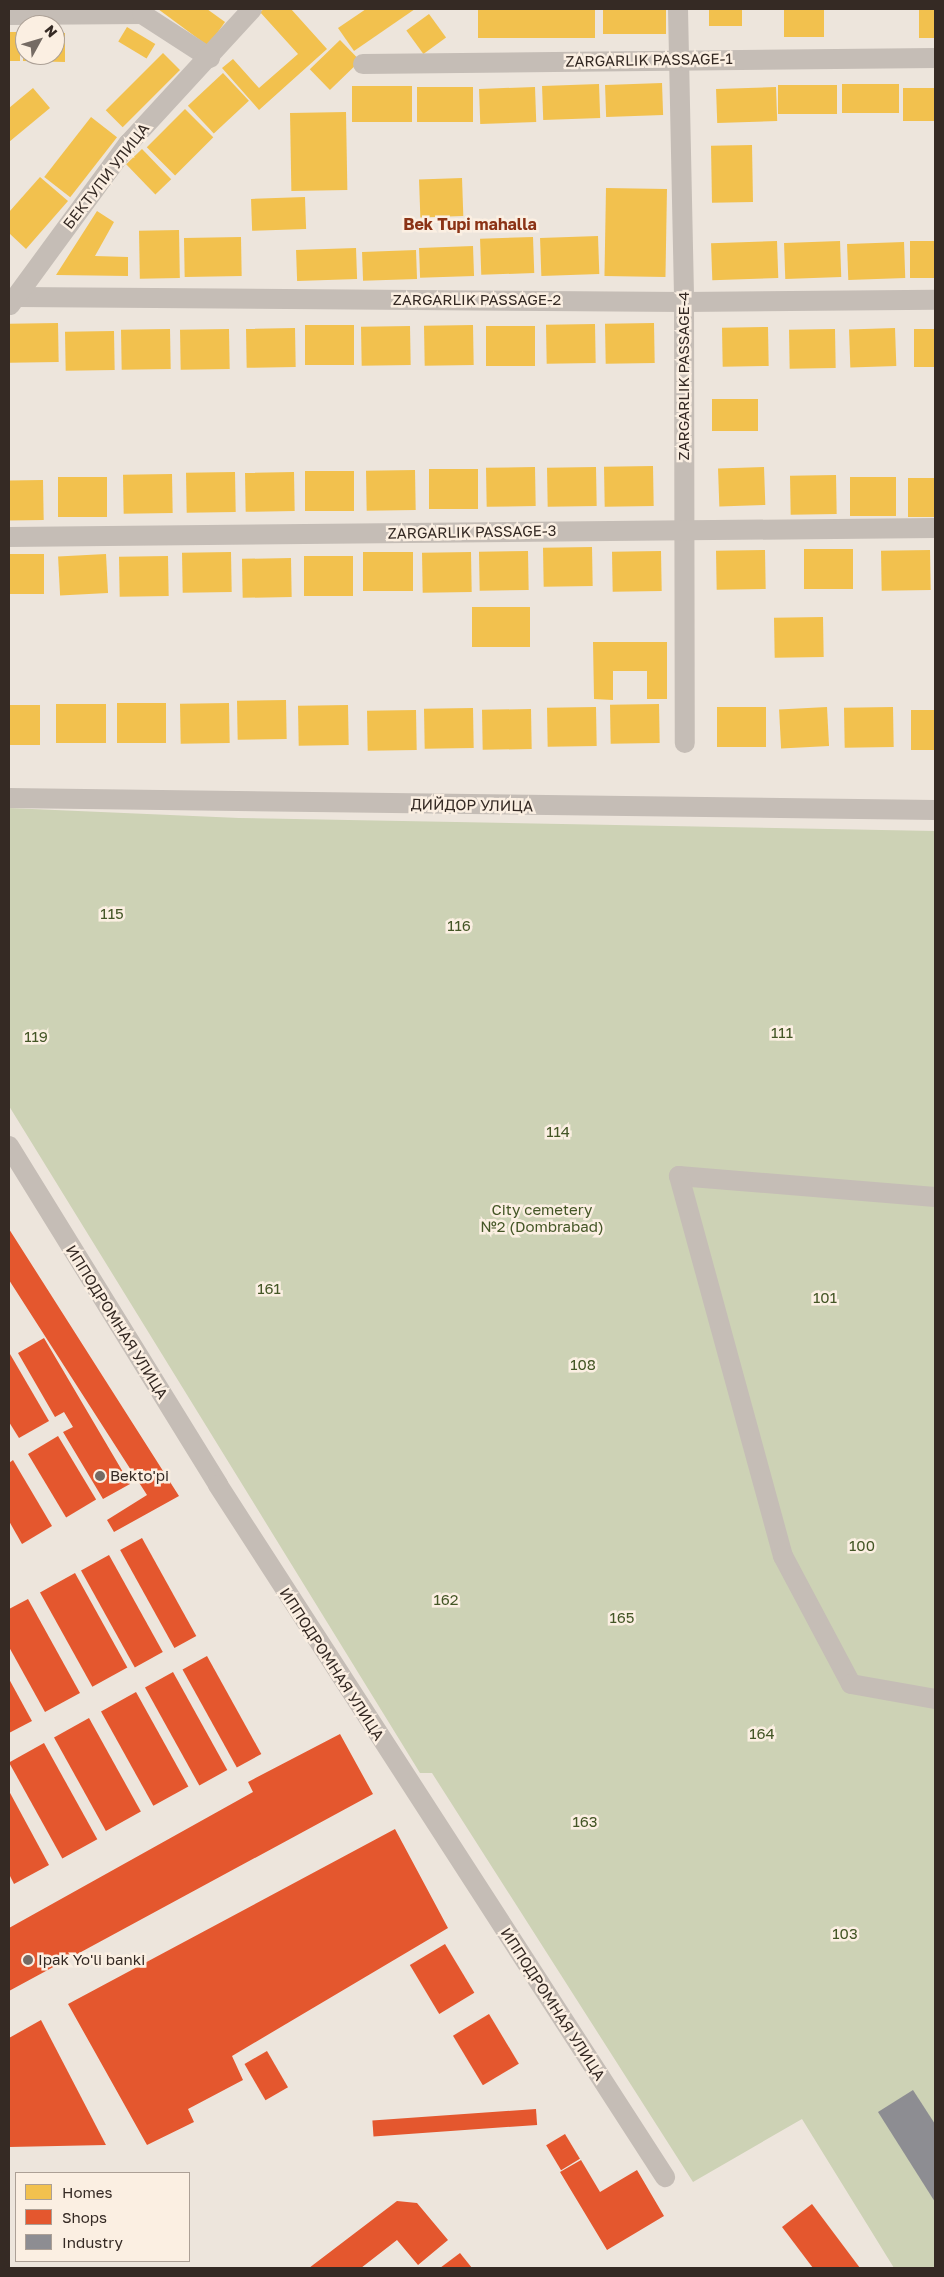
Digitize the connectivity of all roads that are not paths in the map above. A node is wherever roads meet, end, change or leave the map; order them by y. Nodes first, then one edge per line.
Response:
1 (252, 9) edge
2 (678, 9) edge
3 (9, 15) edge
4 (210, 58) junction
5 (935, 58) edge
6 (679, 59) junction
7 (363, 64) dead end
8 (935, 300) edge
9 (13, 302) edge
10 (684, 302) junction
11 (935, 528) edge
12 (685, 530) junction
13 (9, 537) edge
14 (685, 743) dead end
15 (9, 798) edge
16 (935, 810) edge
17 (9, 1146) edge
18 (935, 1197) edge
19 (935, 1699) edge
20 (665, 2176) dead end

1 - 4 street, БЕКТУПИ УЛИЦА
2 - 6 street, ZARGARLIK PASSAGE-4
3 - 4 street
4 - 9 street, БЕКТУПИ УЛИЦА
5 - 6 street, ZARGARLIK PASSAGE-1
6 - 7 street, ZARGARLIK PASSAGE-1
6 - 10 street, ZARGARLIK PASSAGE-4
8 - 10 street, ZARGARLIK PASSAGE-2
9 - 10 street, ZARGARLIK PASSAGE-2
10 - 12 street, ZARGARLIK PASSAGE-4
11 - 12 street, ZARGARLIK PASSAGE-3
12 - 13 street, ZARGARLIK PASSAGE-3
12 - 14 street, ZARGARLIK PASSAGE-4
15 - 16 street, ДИЙДОР УЛИЦА
17 - 20 street, ИППОДРОМНАЯ УЛИЦА
18 - 19 street

